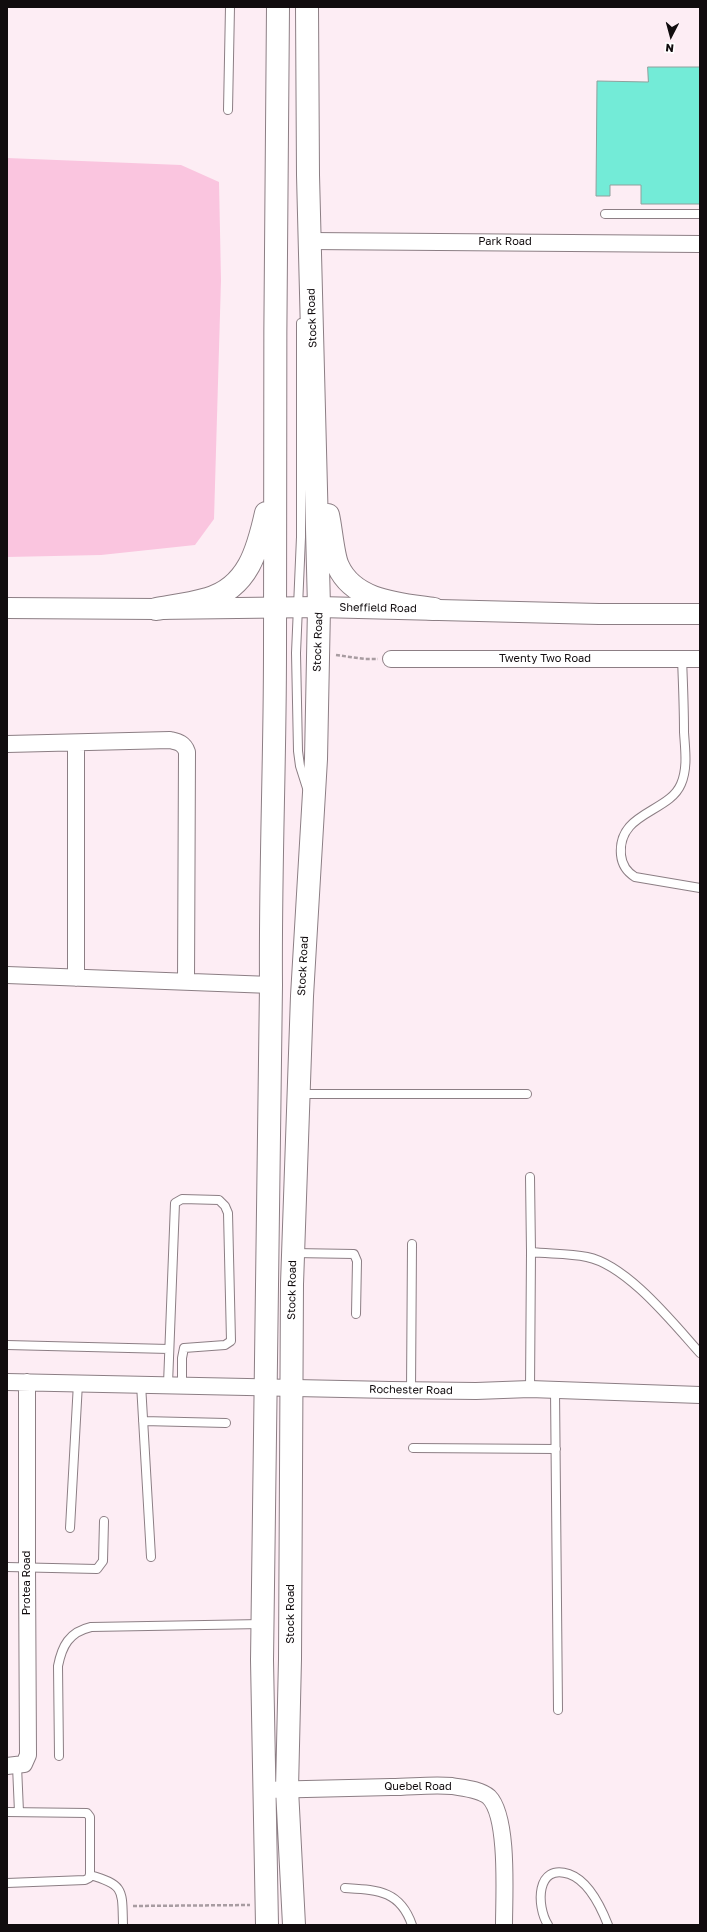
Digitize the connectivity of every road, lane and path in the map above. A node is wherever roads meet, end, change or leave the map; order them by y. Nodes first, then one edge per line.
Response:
1 (230, 7) edge
2 (278, 7) edge
3 (307, 7) edge
4 (228, 110) dead end
5 (605, 214) dead end
6 (700, 214) edge
7 (305, 244) junction
8 (700, 244) edge
9 (301, 317) dead end
10 (316, 459) junction
11 (274, 480) junction
12 (274, 607) junction
13 (309, 607) junction
14 (7, 608) edge
15 (156, 609) junction
16 (434, 609) junction
17 (700, 614) edge
18 (329, 654) dead end
19 (391, 659) joint
20 (682, 659) junction
21 (700, 659) edge
22 (76, 743) junction
23 (7, 744) edge
24 (700, 888) edge
25 (7, 975) edge
26 (76, 978) junction
27 (186, 981) junction
28 (271, 985) junction
29 (298, 1094) junction
30 (527, 1094) dead end
31 (530, 1177) dead end
32 (412, 1244) dead end
33 (531, 1252) junction
34 (293, 1253) junction
35 (356, 1314) dead end
36 (7, 1345) edge
37 (169, 1349) junction
38 (700, 1353) edge
39 (7, 1382) edge
40 (28, 1382) junction
41 (78, 1383) junction
42 (141, 1384) junction
43 (175, 1385) junction
44 (266, 1387) junction
45 (291, 1388) junction
46 (530, 1389) junction
47 (411, 1390) junction
48 (555, 1390) junction
49 (700, 1395) edge
50 (143, 1421) junction
51 (226, 1423) dead end
52 (414, 1448) dead end
53 (556, 1449) junction
54 (104, 1520) dead end
55 (70, 1528) dead end
56 (151, 1557) dead end
57 (7, 1567) edge
58 (27, 1567) junction
59 (263, 1624) junction
60 (558, 1710) dead end
61 (59, 1756) dead end
62 (12, 1766) edge
63 (288, 1789) junction
64 (264, 1790) junction
65 (7, 1812) edge
66 (19, 1812) junction
67 (90, 1875) junction
68 (7, 1883) edge
69 (345, 1888) dead end
70 (123, 1906) junction
71 (266, 1915) edge
72 (123, 1925) edge
73 (294, 1925) edge
74 (412, 1925) edge
75 (504, 1925) edge
76 (548, 1925) edge
77 (608, 1925) edge

1 - 4 lane
2 - 11 main road
3 - 7 main road, Stock Road
5 - 6 lane
7 - 8 street, Park Road
7 - 10 main road, Stock Road
9 - 13 lane
10 - 13 main road, Stock Road
10 - 16 main road
11 - 12 main road
11 - 15 main road
12 - 13 street, Sheffield Road
12 - 15 street, Sheffield Road
12 - 28 main road
13 - 16 street, Sheffield Road
13 - 29 main road, Stock Road
14 - 15 street, Sheffield Road
16 - 17 street, Sheffield Road
18 - 19 path
19 - 20 street, Twenty Two Road
20 - 21 street, Twenty Two Road
20 - 24 lane
22 - 23 street
22 - 26 street
22 - 27 street
25 - 26 street
26 - 27 street
27 - 28 street
28 - 44 main road
29 - 30 lane
29 - 34 main road, Stock Road
31 - 33 lane
32 - 47 lane
33 - 38 lane
33 - 46 lane
34 - 35 lane
34 - 45 main road, Stock Road
36 - 37 lane
37 - 43 lane
37 - 43 lane
39 - 40 street
40 - 41 street
40 - 58 street, Protea Road
41 - 42 street
41 - 55 lane
42 - 43 street
42 - 50 lane
43 - 44 street
44 - 45 street, Rochester Road
44 - 59 main road
45 - 47 street, Rochester Road
45 - 63 main road, Stock Road
46 - 47 street, Rochester Road
46 - 48 street, Rochester Road
48 - 49 street, Rochester Road
48 - 53 lane
50 - 51 lane
50 - 56 lane
52 - 53 lane
53 - 60 lane
54 - 58 lane
57 - 58 lane
58 - 62 street, Protea Road
59 - 61 lane
59 - 64 main road
62 - 66 lane
63 - 64 street, Quebel Road
63 - 73 main road, Stock Road
63 - 75 street, Quebel Road
64 - 71 main road
65 - 66 lane
66 - 67 lane
67 - 68 lane
67 - 70 lane
69 - 74 lane
70 - 71 path
70 - 72 lane
76 - 77 lane

